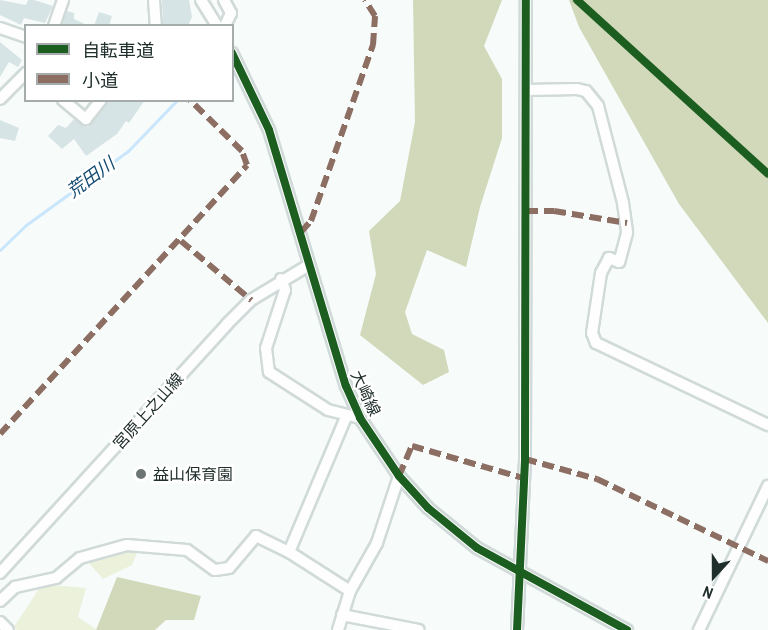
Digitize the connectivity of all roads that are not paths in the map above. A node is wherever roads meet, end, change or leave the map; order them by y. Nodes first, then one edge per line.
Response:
1 (63, 0) edge
2 (154, 0) edge
3 (201, 0) edge
4 (224, 0) edge
5 (526, 4) edge
6 (55, 24) edge
7 (156, 24) edge
8 (216, 24) edge
9 (226, 24) edge
10 (0, 28) edge
11 (24, 36) edge
12 (234, 57) edge
13 (24, 74) edge
14 (526, 90) junction
15 (0, 99) edge
16 (65, 102) edge
17 (99, 102) edge
18 (309, 266) junction
19 (281, 279) junction
20 (346, 417) junction
21 (360, 418) junction
22 (768, 424) edge
23 (399, 476) junction
24 (768, 486) edge
25 (289, 552) junction
26 (0, 573) edge
27 (519, 574) junction
28 (350, 591) junction
29 (0, 601) edge
30 (342, 615) junction
31 (0, 622) edge
32 (8, 630) edge
33 (338, 630) edge
34 (419, 630) edge
35 (517, 630) edge
36 (627, 630) edge
37 (699, 630) edge

1 - 6 street
2 - 7 street
3 - 8 street
4 - 9 street
5 - 14 street
10 - 11 street
12 - 18 street, 大崎線
13 - 15 street
14 - 22 street
14 - 27 street
16 - 17 street
18 - 19 street, 宮原上之山線
18 - 21 street, 大崎線
19 - 20 street
19 - 26 street, 宮原上之山線
20 - 21 street
20 - 25 street
21 - 23 street, 大崎線
23 - 27 street, 大崎線
23 - 28 street
24 - 37 street
25 - 28 street
25 - 29 street
27 - 35 street
27 - 36 street, 大崎線
28 - 30 street
30 - 33 street
30 - 34 street
31 - 32 street

